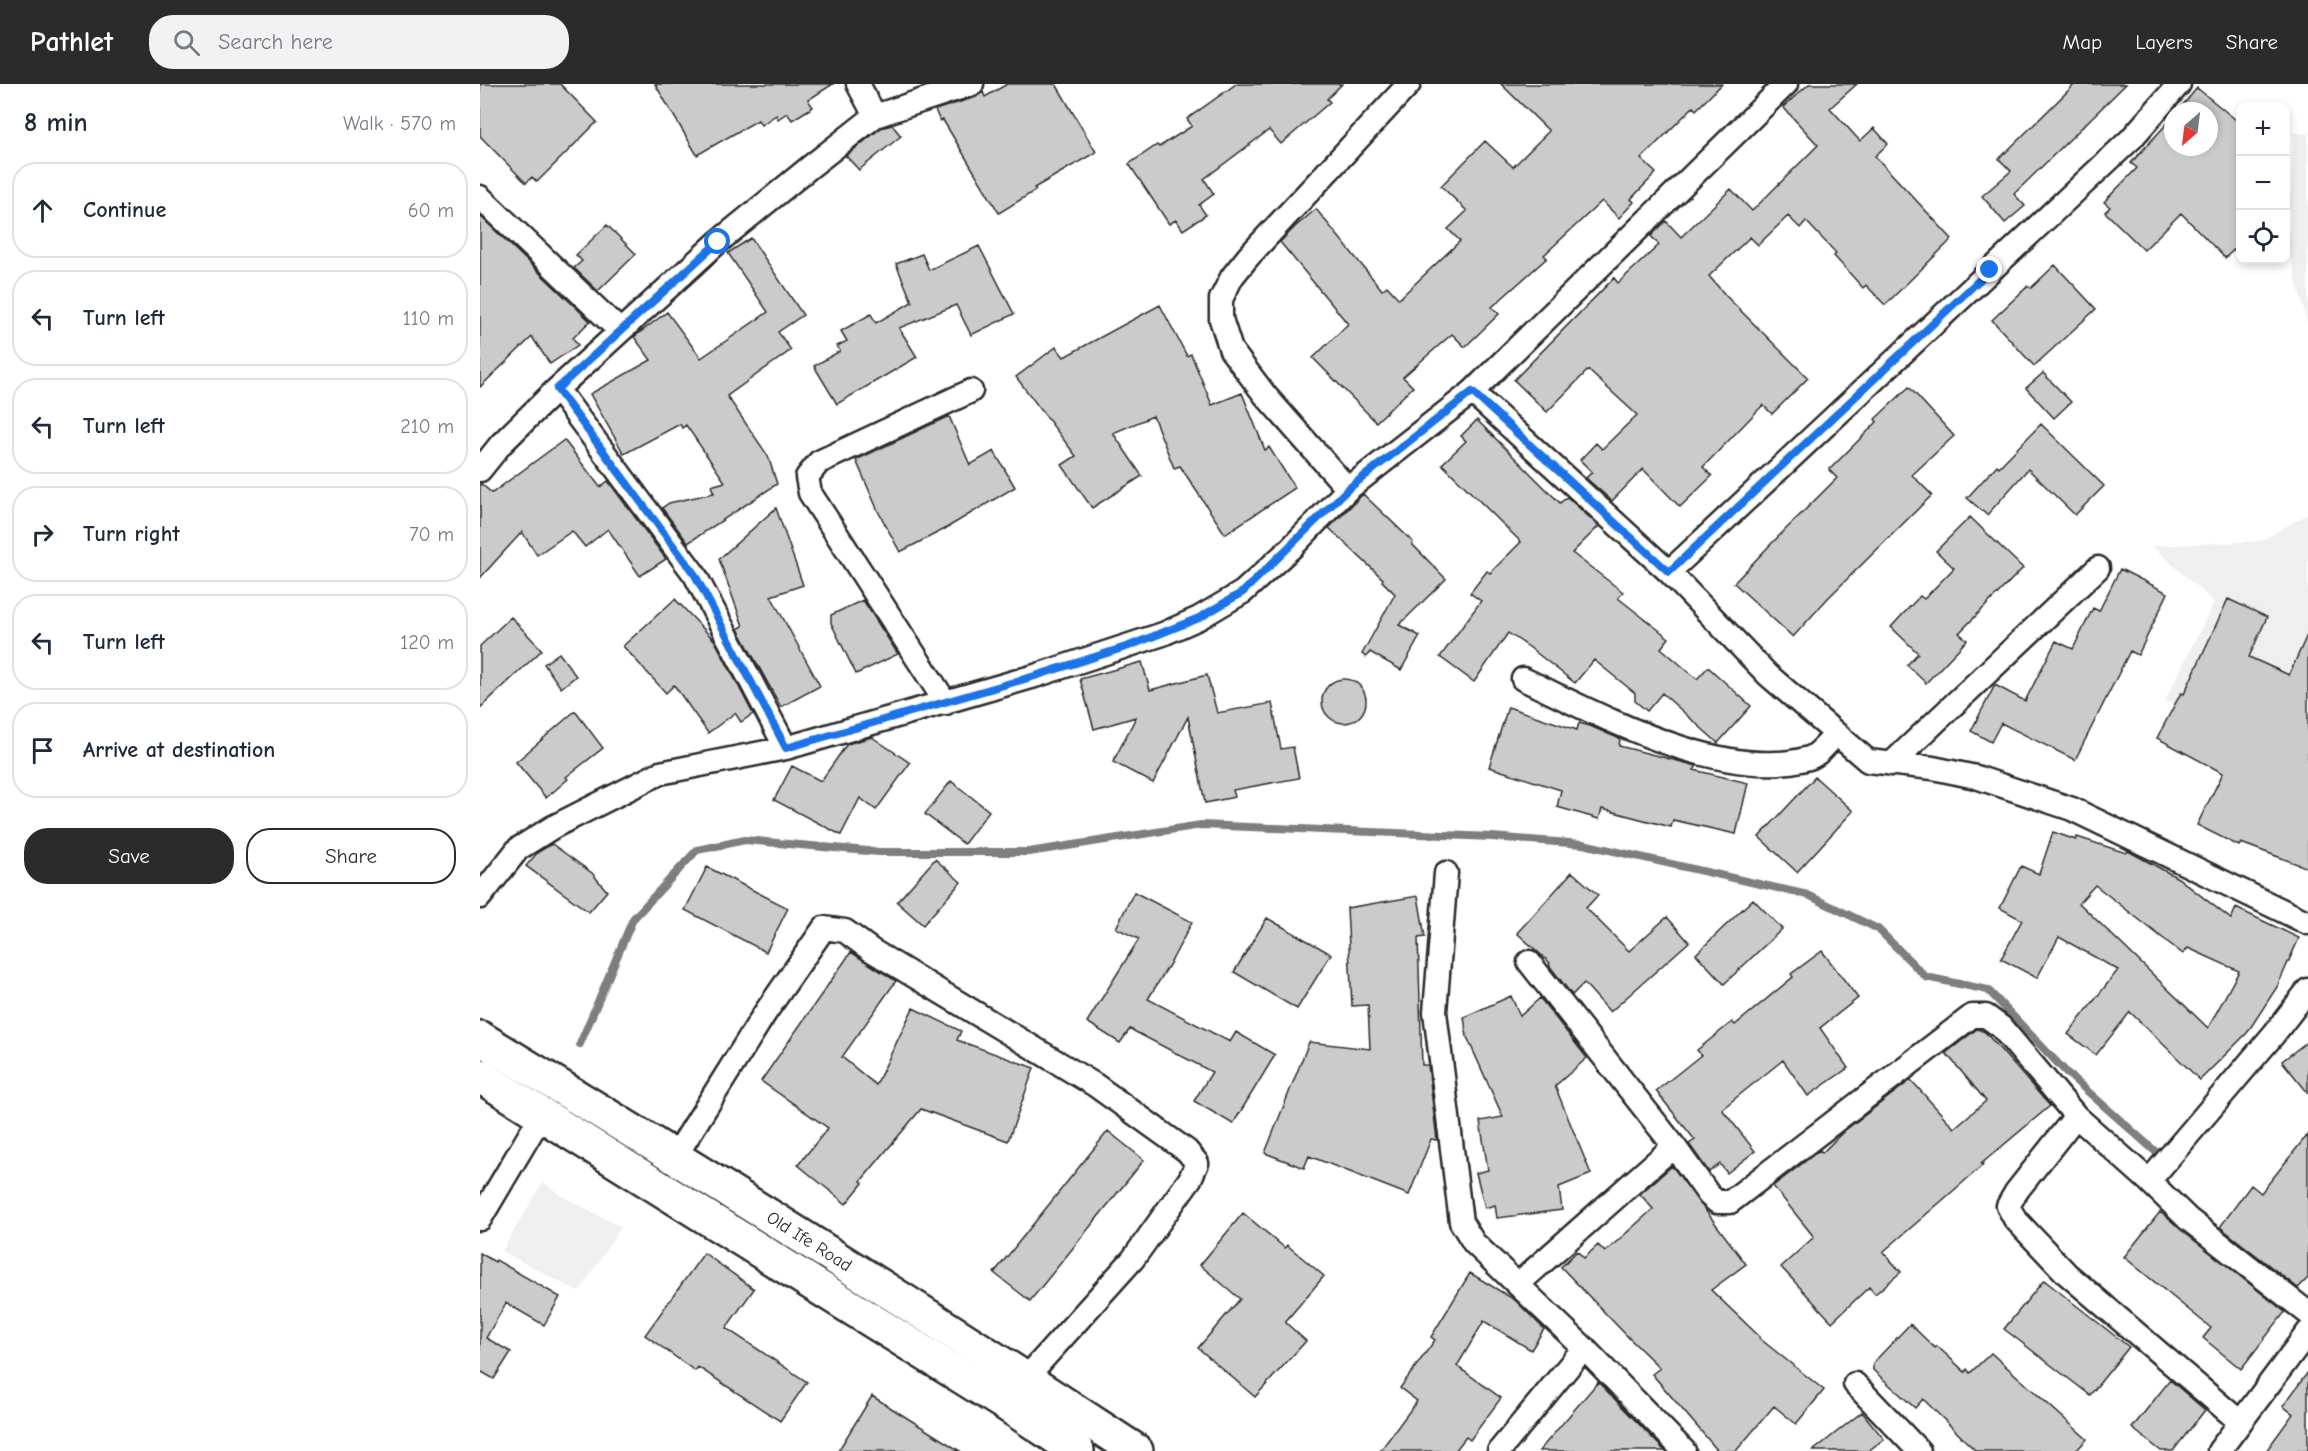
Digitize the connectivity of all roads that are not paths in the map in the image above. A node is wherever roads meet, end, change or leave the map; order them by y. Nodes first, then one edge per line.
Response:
1 (858, 84) edge
2 (972, 84) edge
3 (1409, 84) edge
4 (1786, 84) edge
5 (2179, 84) edge
6 (875, 116) junction
7 (480, 197) edge
8 (620, 331) junction
9 (557, 389) junction
10 (971, 391) dead end
11 (1472, 392) junction
12 (480, 470) edge
13 (1348, 489) junction
14 (2098, 568) dead end
15 (1669, 572) junction
16 (1523, 679) dead end
17 (946, 703) junction
18 (1836, 734) junction
19 (786, 748) junction
20 (1890, 764) junction
21 (1446, 873) dead end
22 (480, 897) edge
23 (2308, 923) edge
24 (1528, 962) dead end
25 (2308, 990) edge
26 (480, 1038) edge
27 (480, 1076) edge
28 (542, 1114) junction
29 (2076, 1116) junction
30 (1674, 1146) junction
31 (675, 1158) junction
32 (2149, 1181) junction
33 (480, 1220) edge
34 (1518, 1284) junction
35 (2308, 1313) edge
36 (2308, 1332) edge
37 (1584, 1348) junction
38 (1026, 1378) junction
39 (1855, 1384) dead end
40 (2240, 1422) junction
41 (1077, 1451) edge
42 (1136, 1451) edge
43 (1499, 1451) edge
44 (1684, 1451) edge
45 (1920, 1451) edge
46 (2219, 1451) edge

1 - 6 street
2 - 6 street
3 - 13 street
4 - 11 street
5 - 15 street
6 - 8 street
7 - 8 street
8 - 9 street
9 - 12 street
9 - 19 street
10 - 17 street
11 - 13 street
11 - 15 street
13 - 17 street
14 - 20 street
15 - 18 street
16 - 18 street
17 - 19 street
18 - 20 street
19 - 22 street
20 - 23 street
21 - 34 street
24 - 30 street
25 - 32 street
26 - 31 main road, Old Ife Road
27 - 28 main road, Old Ife Road
28 - 33 street
28 - 41 main road, Old Ife Road
29 - 30 street
29 - 32 street
29 - 40 street
30 - 34 street
31 - 38 main road, Old Ife Road
31 - 38 street
32 - 35 street
34 - 37 street
36 - 40 street
37 - 43 street
37 - 44 street
38 - 42 main road, Old Ife Road
39 - 45 street
40 - 46 street

